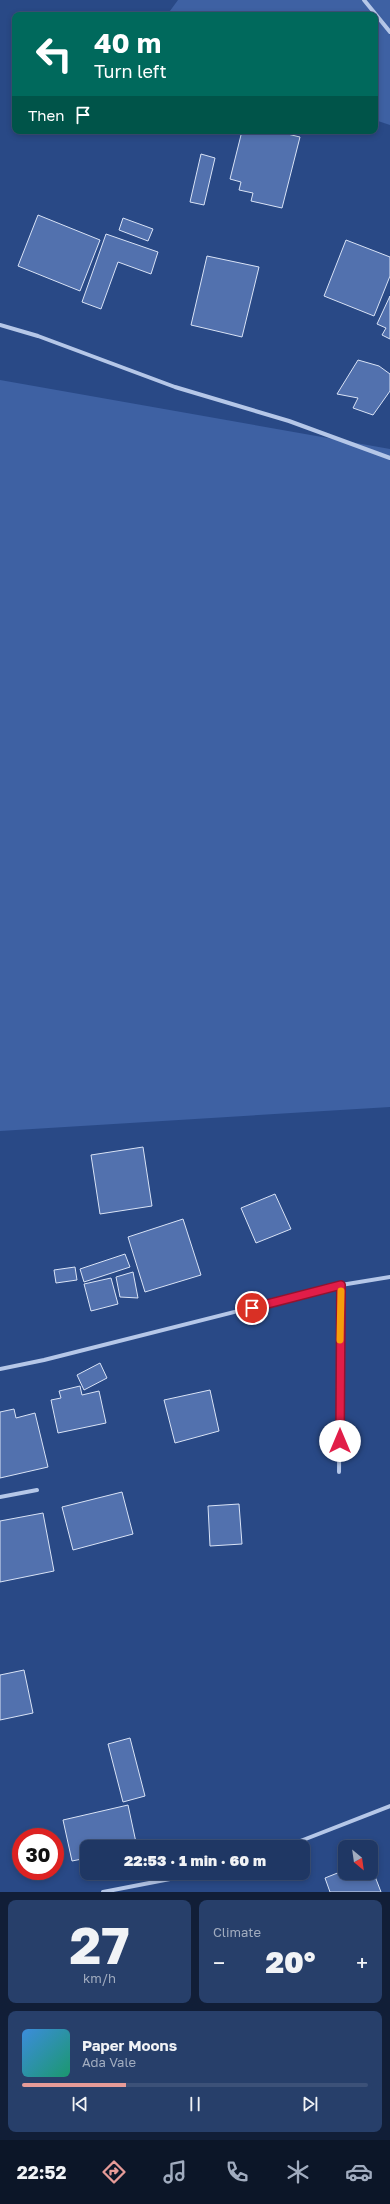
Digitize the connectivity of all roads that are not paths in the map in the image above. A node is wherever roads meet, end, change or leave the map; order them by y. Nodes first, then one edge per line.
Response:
1 (364, 0) edge
2 (374, 12) edge
3 (378, 17) edge
4 (390, 32) edge
5 (0, 324) edge
6 (390, 458) edge
7 (390, 1277) edge
8 (341, 1285) junction
9 (0, 1369) edge
10 (339, 1472) dead end
11 (37, 1490) dead end
12 (0, 1497) edge
13 (390, 1806) edge
14 (303, 1840) edge
15 (165, 1880) edge
16 (103, 1892) edge

1 - 2 street
3 - 4 street
5 - 6 street
7 - 8 street
8 - 9 street
8 - 10 street
11 - 12 street
13 - 14 street
15 - 16 street

